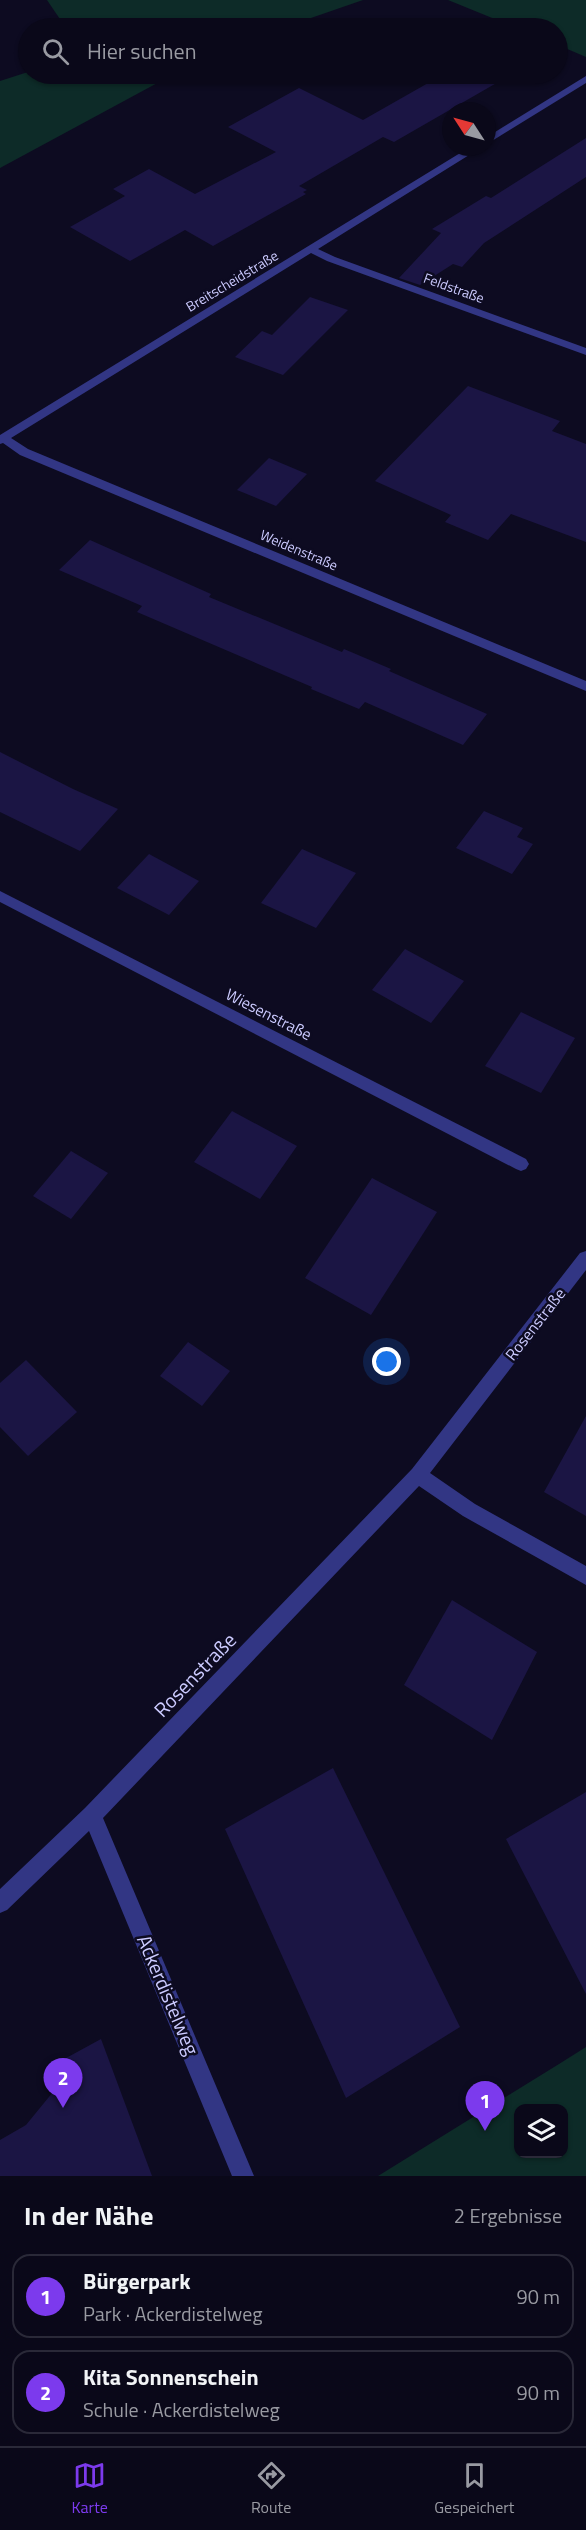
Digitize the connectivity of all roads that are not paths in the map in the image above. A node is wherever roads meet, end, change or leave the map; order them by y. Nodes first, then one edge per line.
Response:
1 (586, 79) edge
2 (581, 87) edge
3 (496, 136) edge
4 (463, 156) edge
5 (313, 250) junction
6 (586, 352) edge
7 (2, 439) edge
8 (586, 686) edge
9 (0, 896) edge
10 (521, 1164) dead end
11 (586, 1258) edge
12 (418, 1475) junction
13 (586, 1576) edge
14 (92, 1815) junction
15 (0, 1903) edge
16 (243, 2176) edge

1 - 2 street
2 - 3 street
4 - 5 street, Breitscheidstraße
5 - 6 street, Feldstraße
5 - 7 street, Breitscheidstraße
7 - 8 street, Weidenstraße
9 - 10 street, Wiesenstraße
11 - 12 street, Rosenstraße
12 - 13 street
12 - 14 street, Rosenstraße
14 - 15 street, Rosenstraße
14 - 16 street, Ackerdistelweg

